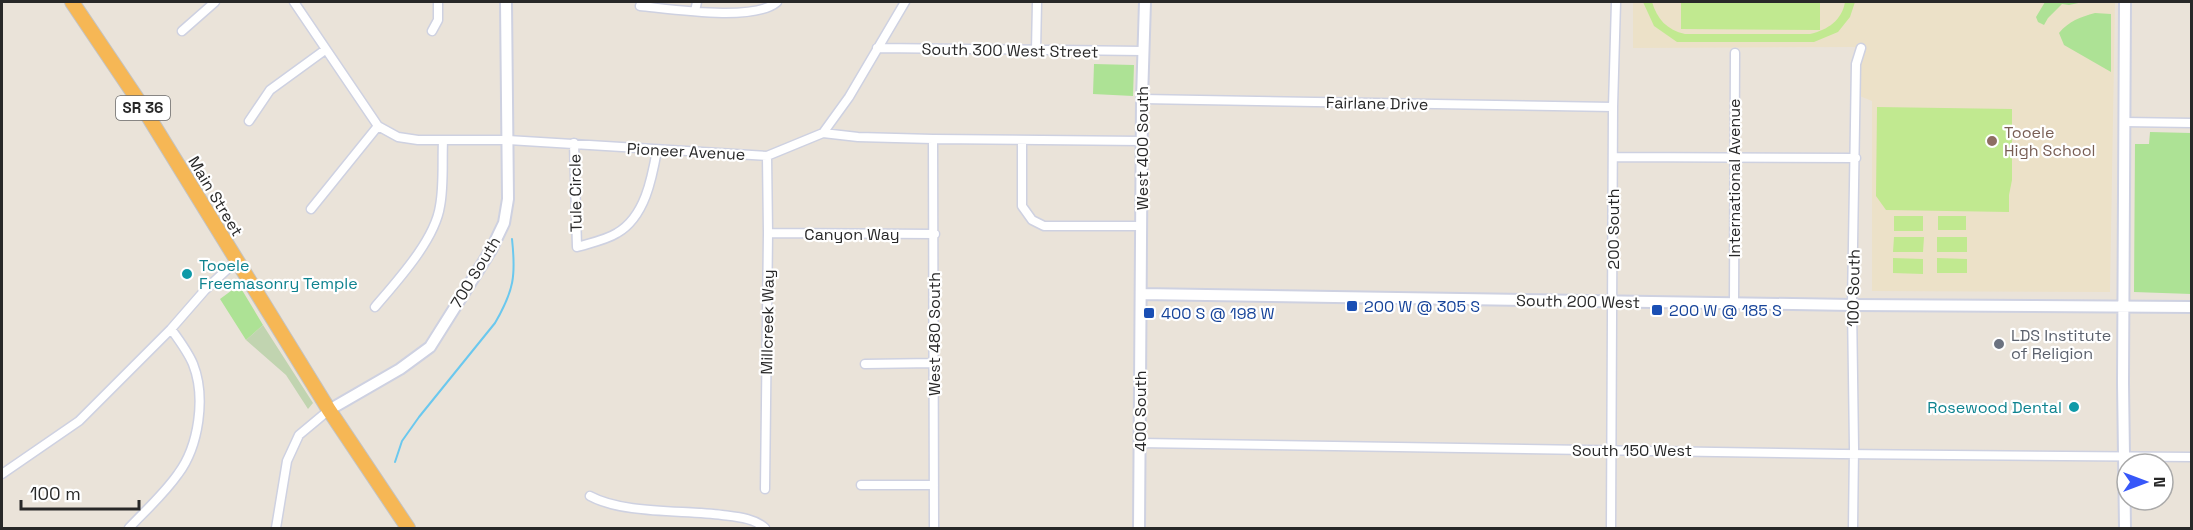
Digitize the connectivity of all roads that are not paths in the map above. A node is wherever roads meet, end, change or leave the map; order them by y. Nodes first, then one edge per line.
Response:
1 (72, 2) edge
2 (215, 2) edge
3 (295, 2) edge
4 (438, 2) edge
5 (506, 2) edge
6 (777, 2) edge
7 (905, 2) edge
8 (1037, 2) edge
9 (1145, 2) edge
10 (1616, 2) edge
11 (2125, 2) edge
12 (640, 6) dead end
13 (696, 6) edge
14 (182, 31) dead end
15 (432, 32) dead end
16 (877, 48) junction
17 (1861, 48) dead end
18 (325, 50) junction
19 (1036, 51) junction
20 (1143, 51) junction
21 (1735, 53) dead end
22 (1142, 99) junction
23 (1613, 107) junction
24 (249, 121) dead end
25 (2124, 122) junction
26 (2192, 123) edge
27 (378, 126) junction
28 (823, 133) junction
29 (933, 139) junction
30 (507, 140) junction
31 (1022, 140) junction
32 (443, 141) junction
33 (1142, 141) junction
34 (574, 143) junction
35 (657, 150) junction
36 (767, 156) junction
37 (1613, 157) junction
38 (1733, 158) junction
39 (1856, 158) junction
40 (310, 209) dead end
41 (1141, 226) junction
42 (768, 233) junction
43 (935, 234) junction
44 (236, 261) junction
45 (1141, 294) junction
46 (1612, 301) junction
47 (1734, 303) junction
48 (1852, 305) junction
49 (375, 307) dead end
50 (2123, 307) junction
51 (2192, 307) edge
52 (171, 329) junction
53 (934, 363) junction
54 (865, 364) dead end
55 (329, 410) junction
56 (1140, 443) junction
57 (1610, 451) junction
58 (2123, 452) edge
59 (1854, 454) junction
60 (2115, 455) edge
61 (2175, 457) edge
62 (2192, 457) edge
63 (2, 474) edge
64 (861, 485) dead end
65 (934, 485) junction
66 (765, 489) dead end
67 (590, 496) dead end
68 (2125, 512) edge
69 (129, 528) edge
70 (276, 528) edge
71 (408, 528) edge
72 (765, 528) edge
73 (934, 528) edge
74 (1139, 528) edge
75 (1611, 528) edge
76 (1853, 528) edge
77 (2125, 528) edge

1 - 44 highway, Main Street / SR 36
2 - 14 street
3 - 18 street
4 - 15 street
5 - 30 street, 700 South
6 - 13 street
7 - 16 street
8 - 19 street
9 - 20 street, West 400 South
10 - 23 street, 200 South
11 - 25 street
12 - 13 street
16 - 19 street, South 300 West Street
16 - 28 street
17 - 39 street, 100 South
18 - 24 street
18 - 27 street
19 - 20 street, South 300 West Street
20 - 22 street, West 400 South
21 - 38 street, International Avenue
22 - 23 street, Fairlane Drive
22 - 33 street, West 400 South
23 - 37 street, 200 South
25 - 26 street
25 - 50 street
27 - 32 street, Pioneer Avenue
27 - 40 street
28 - 29 street, Pioneer Avenue
28 - 36 street, Pioneer Avenue
29 - 31 street, Pioneer Avenue
29 - 43 street, West 480 South
30 - 32 street, Pioneer Avenue
30 - 34 street, Pioneer Avenue
30 - 55 street, 700 South
31 - 33 street, Pioneer Avenue
31 - 41 street
32 - 49 street
33 - 41 street, West 400 South
34 - 35 street, Pioneer Avenue
34 - 35 street, Tule Circle
35 - 36 street, Pioneer Avenue
36 - 42 street, Millcreek Way
37 - 38 street
37 - 46 street, 200 South
38 - 39 street
38 - 47 street, International Avenue
39 - 48 street, 100 South
41 - 45 street, West 400 South
42 - 43 street, Canyon Way
42 - 66 street, Millcreek Way
43 - 53 street, West 480 South
44 - 52 street
44 - 55 highway, Main Street / SR 36
45 - 46 street, South 200 West
45 - 56 street, 400 South
46 - 47 street, South 200 West
46 - 57 street, 200 South
47 - 48 street, South 200 West
48 - 50 street, South 200 West
48 - 59 street, 100 South
50 - 51 street, South 200 West
50 - 58 street
52 - 63 street
52 - 69 street
53 - 54 street
53 - 65 street, West 480 South
55 - 70 street
55 - 71 highway, Main Street / SR 36
56 - 57 street, South 150 West
56 - 74 street, 400 South
57 - 59 street, South 150 West
57 - 75 street, 200 South
59 - 60 street, South 150 West
59 - 76 street, 100 South
61 - 62 street, South 150 West
64 - 65 street
65 - 73 street, West 480 South
67 - 72 street
68 - 77 street

